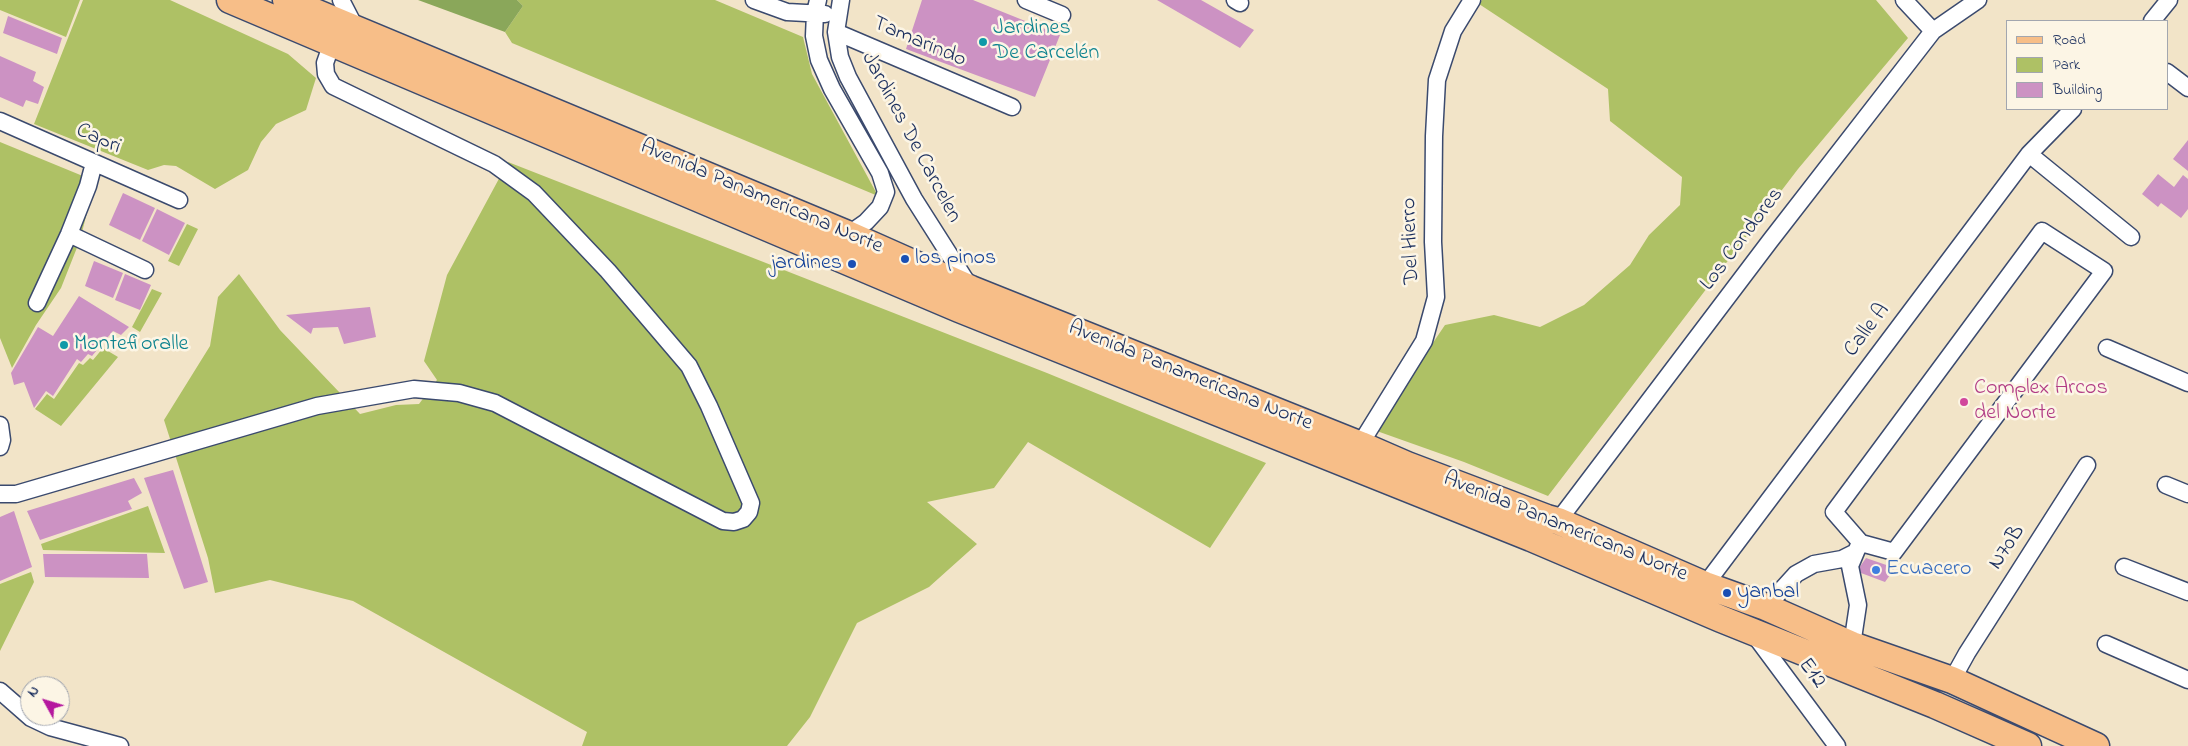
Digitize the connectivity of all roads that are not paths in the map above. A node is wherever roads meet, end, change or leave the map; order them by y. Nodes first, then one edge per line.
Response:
1 (230, 0) edge
2 (286, 0) edge
3 (341, 0) edge
4 (754, 0) edge
5 (1026, 0) edge
6 (1472, 0) edge
7 (1904, 0) edge
8 (1978, 0) edge
9 (2168, 0) edge
10 (816, 7) edge
11 (1062, 15) dead end
12 (838, 16) edge
13 (2153, 20) edge
14 (356, 29) junction
15 (1933, 31) junction
16 (332, 43) junction
17 (2168, 73) edge
18 (2188, 88) edge
19 (1012, 107) dead end
20 (2072, 110) edge
21 (0, 121) edge
22 (2029, 154) junction
23 (94, 163) junction
24 (179, 200) dead end
25 (845, 233) junction
26 (69, 234) junction
27 (2131, 237) dead end
28 (145, 270) dead end
29 (971, 289) junction
30 (37, 304) dead end
31 (2107, 348) dead end
32 (2188, 383) edge
33 (0, 425) edge
34 (0, 447) edge
35 (1354, 454) junction
36 (2087, 465) dead end
37 (2166, 485) dead end
38 (0, 494) edge
39 (2188, 494) edge
40 (1558, 521) junction
41 (1858, 548) junction
42 (2124, 567) dead end
43 (1705, 585) junction
44 (2188, 592) edge
45 (1766, 607) junction
46 (1750, 629) junction
47 (2106, 644) dead end
48 (1852, 645) junction
49 (1952, 680) junction
50 (2188, 680) edge
51 (0, 691) edge
52 (120, 746) edge
53 (1837, 746) edge
54 (2028, 746) edge
55 (2096, 746) edge

1 - 16 main road, Avenida Panamericana Norte
2 - 14 main road, Avenida Panamericana Norte
3 - 14 street
4 - 10 street, Tamarindo
5 - 11 street
6 - 35 street, Del Hierro
7 - 15 street
8 - 15 street, Los Condores
9 - 13 street
10 - 12 street, Tamarindo
10 - 25 street, Jardines De Carcelen
12 - 19 street, Tamarindo
12 - 29 street, Jardines De Carcelen
14 - 25 main road, Avenida Panamericana Norte
15 - 40 street, Los Condores
16 - 35 main road, Avenida Panamericana Norte
16 - 38 street
17 - 18 street
20 - 22 street, Calle A
21 - 23 street, Capri
22 - 27 street
22 - 43 street, Calle A
23 - 24 street, Capri
23 - 26 street
25 - 29 main road, Avenida Panamericana Norte
26 - 28 street
26 - 30 street
29 - 35 main road, Avenida Panamericana Norte
31 - 32 street
33 - 34 street
35 - 40 main road, Avenida Panamericana Norte
35 - 46 main road, Avenida Panamericana Norte
36 - 49 street, N70B
37 - 39 street
40 - 43 main road, Avenida Panamericana Norte
41 - 41 street
41 - 45 street
41 - 48 street
42 - 44 street
43 - 45 main road, Avenida Panamericana Norte
45 - 48 main road, Avenida Panamericana Norte
46 - 53 street, E12
46 - 54 main road, Avenida Panamericana Norte
47 - 50 street
48 - 49 main road, Avenida Panamericana Norte
49 - 55 main road, Avenida Panamericana Norte
51 - 52 street

